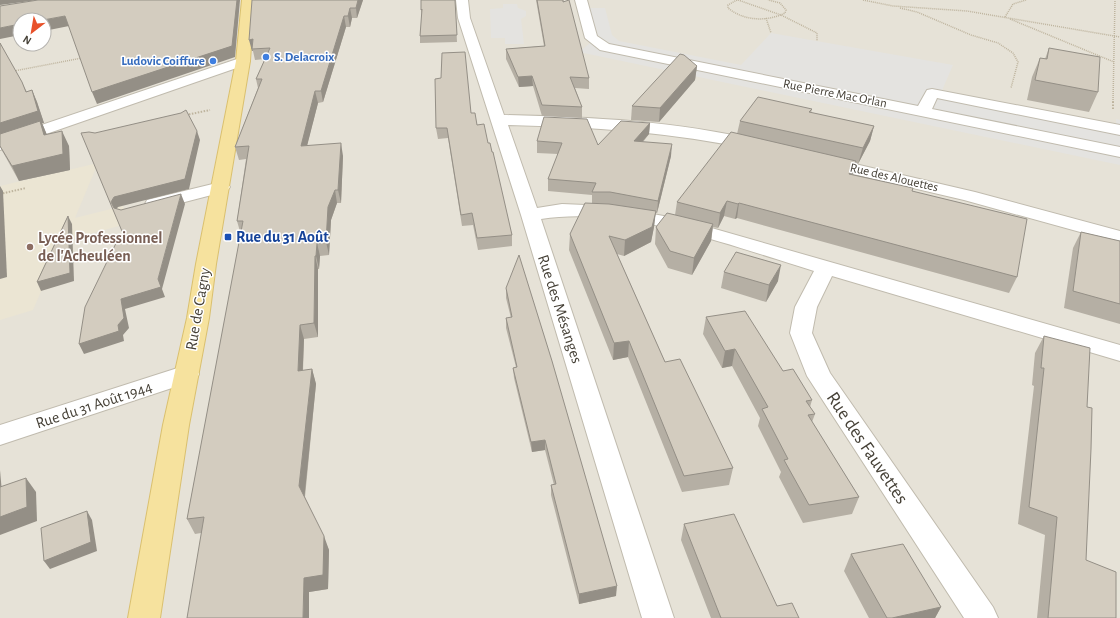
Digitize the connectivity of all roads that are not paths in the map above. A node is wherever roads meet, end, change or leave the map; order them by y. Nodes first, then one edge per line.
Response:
1 (248, 0) edge
2 (462, 0) edge
3 (581, 0) edge
4 (243, 61) junction
5 (924, 111) junction
6 (497, 120) junction
7 (67, 121) junction
8 (1120, 130) edge
9 (85, 131) edge
10 (0, 145) edge
11 (771, 149) edge
12 (1120, 152) edge
13 (809, 158) edge
14 (220, 187) junction
15 (140, 208) edge
16 (530, 215) junction
17 (1120, 237) edge
18 (826, 267) junction
19 (1120, 354) edge
20 (187, 374) junction
21 (0, 435) edge
22 (144, 618) edge
23 (658, 618) edge
24 (982, 618) edge

1 - 4 main road, Rue de Cagny
2 - 6 street, Rue des Mésanges
3 - 5 street, Rue Pierre Mac Orlan
4 - 7 street
4 - 14 main road, Rue de Cagny
5 - 8 street
5 - 12 street, Rue Pierre Mac Orlan
6 - 11 street
6 - 16 street, Rue des Mésanges
7 - 9 street
7 - 10 street
13 - 17 street, Rue des Alouettes
14 - 15 street
14 - 20 main road, Rue de Cagny
16 - 18 street
16 - 23 street, Rue des Mésanges
18 - 19 street
18 - 24 street, Rue des Fauvettes
20 - 21 street, Rue du 31 Août 1944
20 - 22 main road, Rue de Cagny

